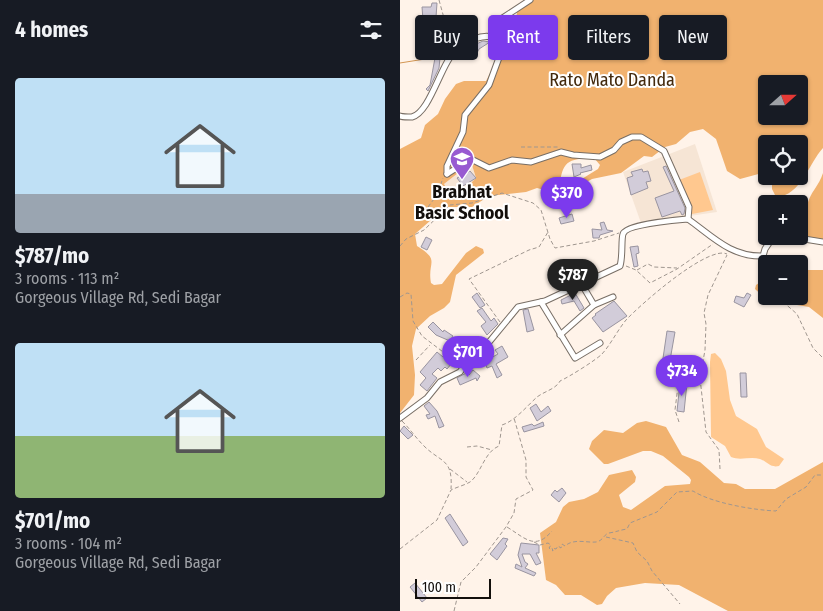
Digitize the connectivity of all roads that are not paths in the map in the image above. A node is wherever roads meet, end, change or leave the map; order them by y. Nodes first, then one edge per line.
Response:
1 (530, 0) edge
2 (507, 15) edge
3 (488, 36) edge
4 (499, 60) edge
5 (400, 116) edge
6 (688, 218) junction
7 (823, 242) edge
8 (581, 283) junction
9 (613, 297) dead end
10 (541, 302) junction
11 (594, 305) junction
12 (560, 334) junction
13 (600, 343) dead end
14 (400, 419) edge

1 - 2 street
3 - 5 street
4 - 6 street
6 - 7 street
6 - 8 street
8 - 10 street
8 - 11 street
9 - 11 street
10 - 12 street
10 - 14 street
11 - 12 street
12 - 13 street

